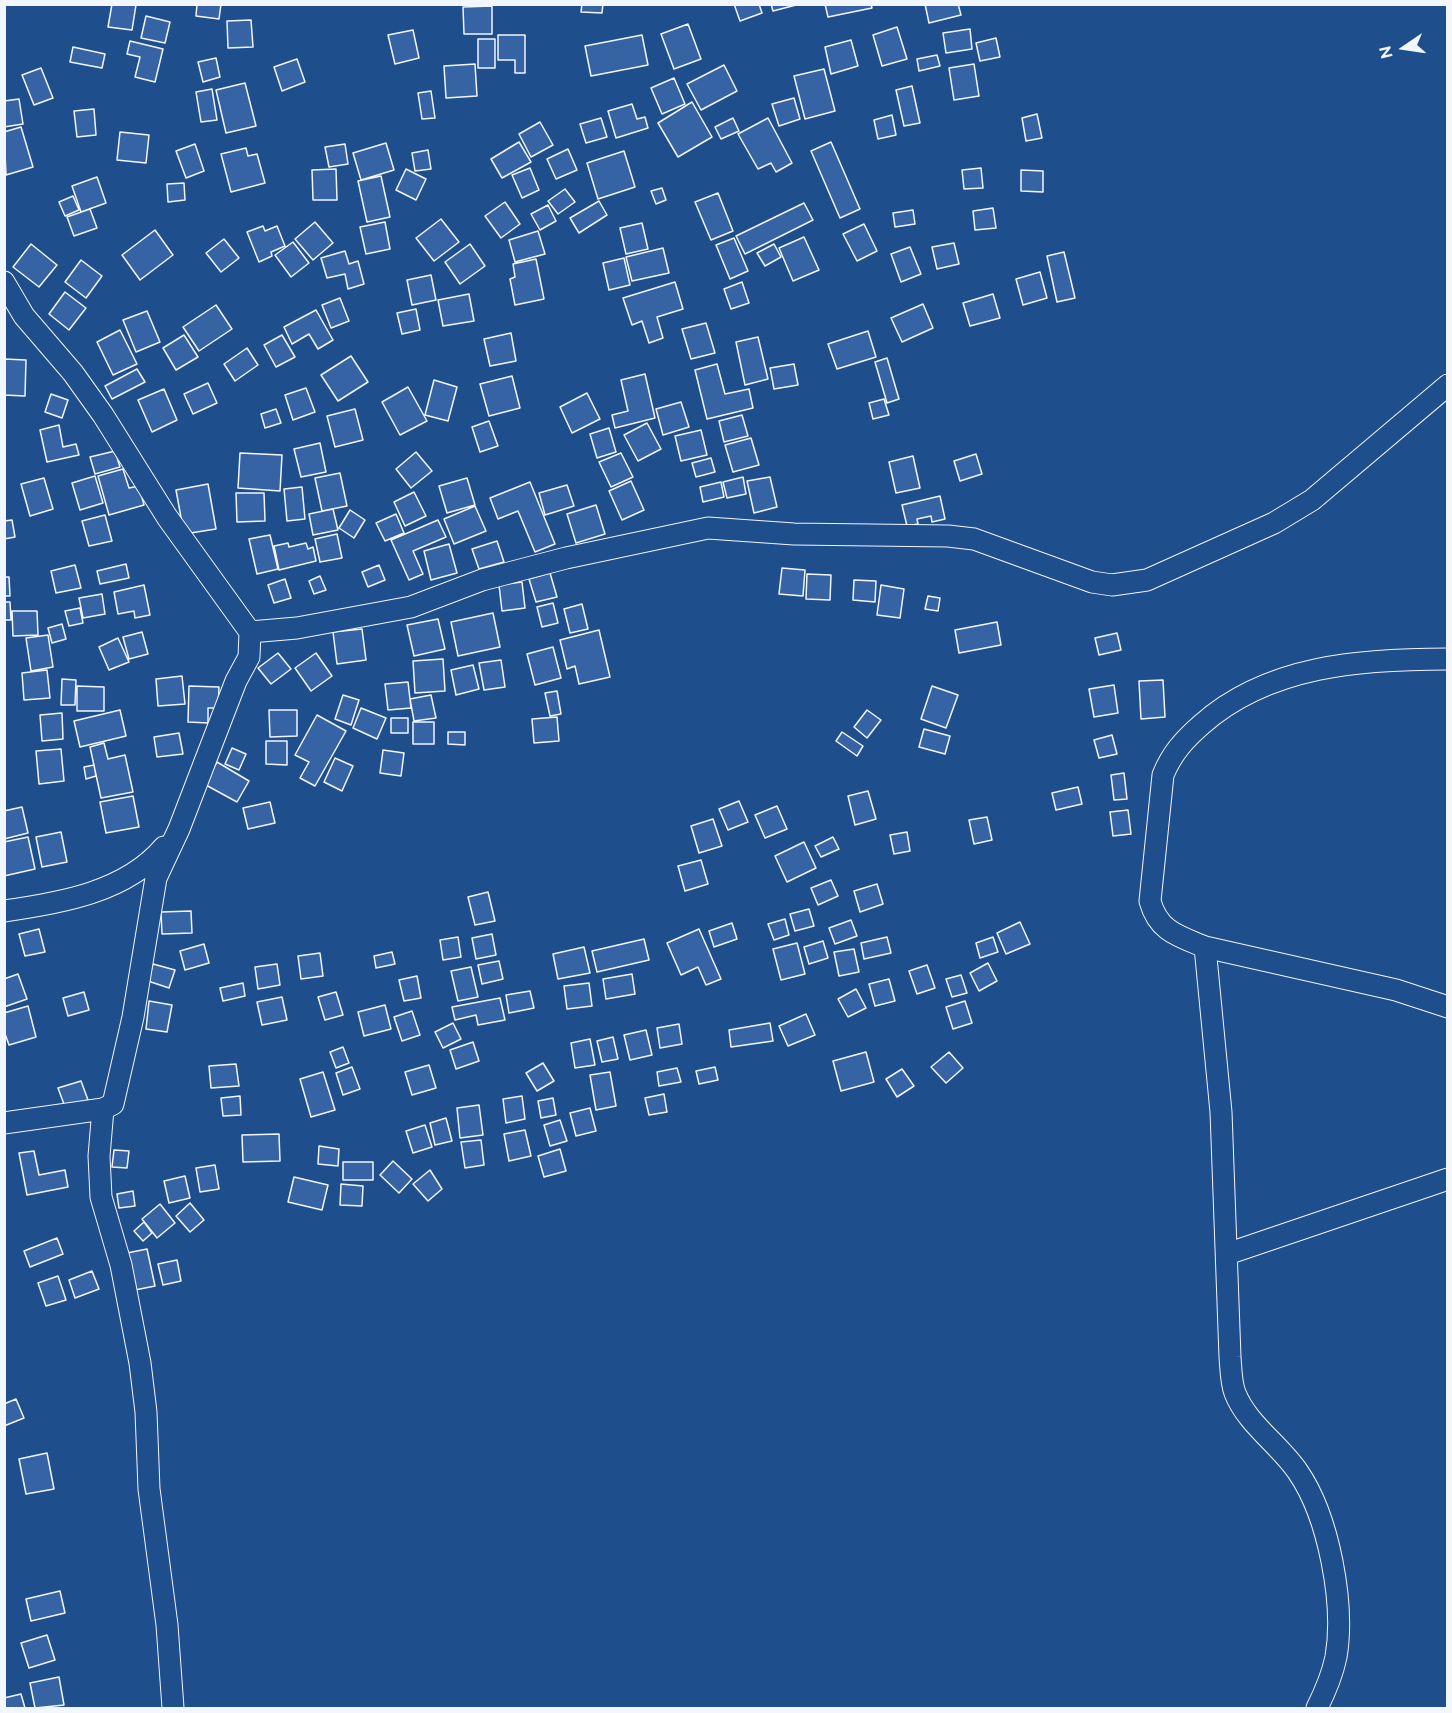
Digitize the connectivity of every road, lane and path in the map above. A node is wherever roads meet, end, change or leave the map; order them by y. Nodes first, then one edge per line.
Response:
1 (4, 282) edge
2 (1448, 385) edge
3 (250, 632) junction
4 (1448, 659) edge
5 (179, 830) junction
6 (4, 911) edge
7 (1205, 947) junction
8 (1448, 1006) edge
9 (103, 1109) junction
10 (4, 1123) edge
11 (1448, 1179) edge
12 (1227, 1254) junction
13 (173, 1708) edge
14 (1317, 1708) edge

1 - 3 street
2 - 3 street
3 - 5 street
4 - 7 street
5 - 6 street
5 - 9 street
7 - 8 street
7 - 12 street
9 - 10 street
9 - 13 street
11 - 12 street
12 - 14 street

